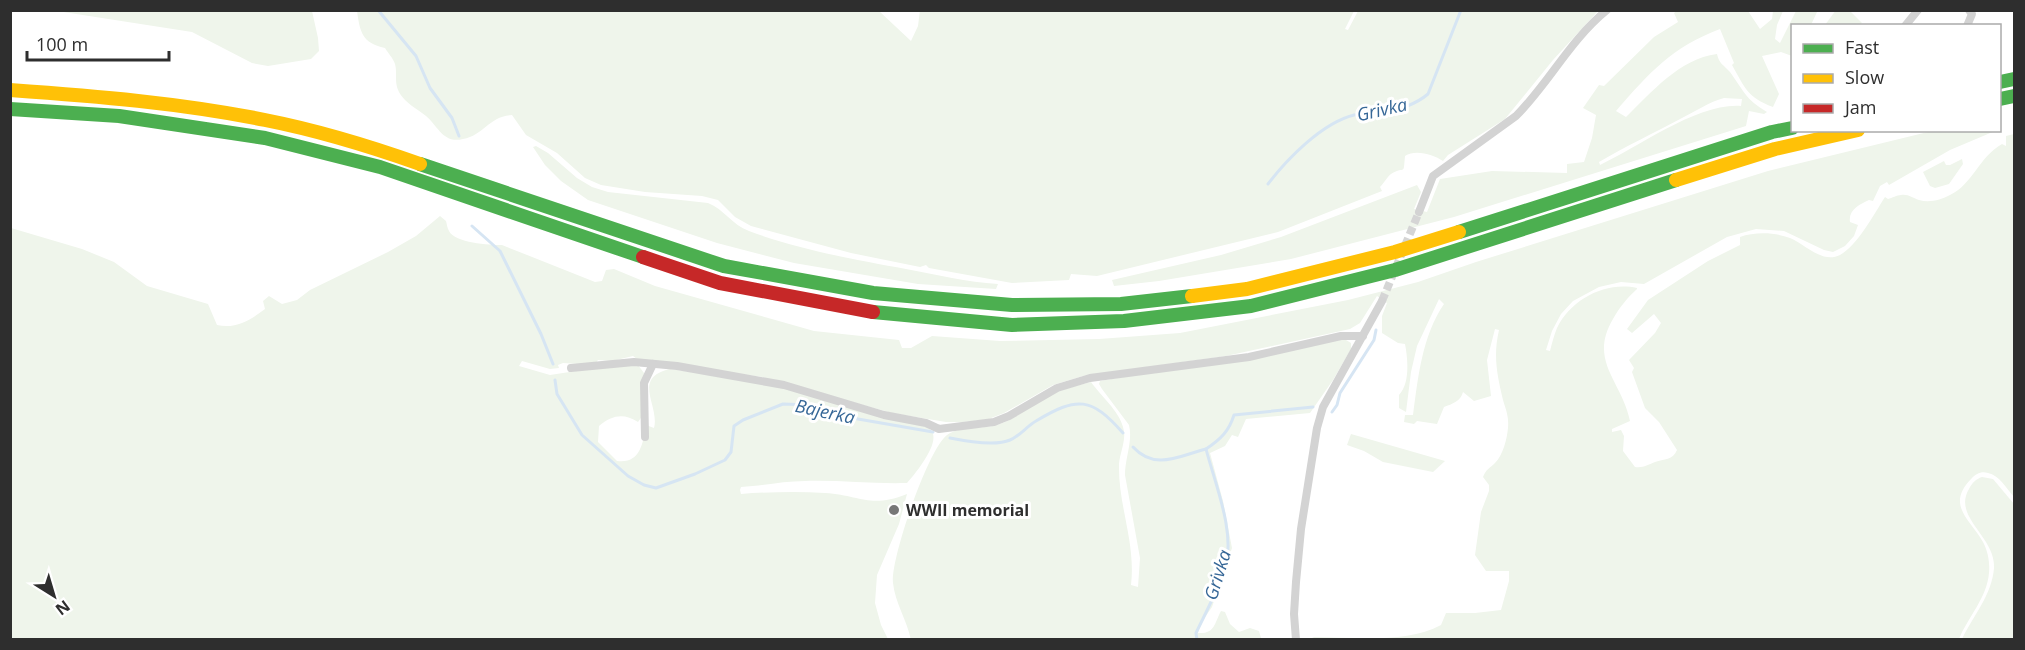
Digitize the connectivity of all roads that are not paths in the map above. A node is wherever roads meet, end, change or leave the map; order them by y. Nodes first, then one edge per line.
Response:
1 (1607, 10) edge
2 (1918, 10) edge
3 (1969, 10) edge
4 (1907, 24) edge
5 (1968, 24) edge
6 (10, 90) edge
7 (10, 109) edge
8 (1791, 128) edge
9 (1849, 132) edge
10 (1419, 212) tunnel mouth
11 (1382, 301) tunnel mouth
12 (1363, 336) junction
13 (653, 364) junction
14 (571, 368) dead end
15 (645, 437) dead end
16 (1296, 639) edge

1 - 10 street
2 - 4 street
3 - 5 street
6 - 8 highway
7 - 9 highway
11 - 12 street
12 - 13 street
12 - 16 street
13 - 14 street
13 - 15 street

